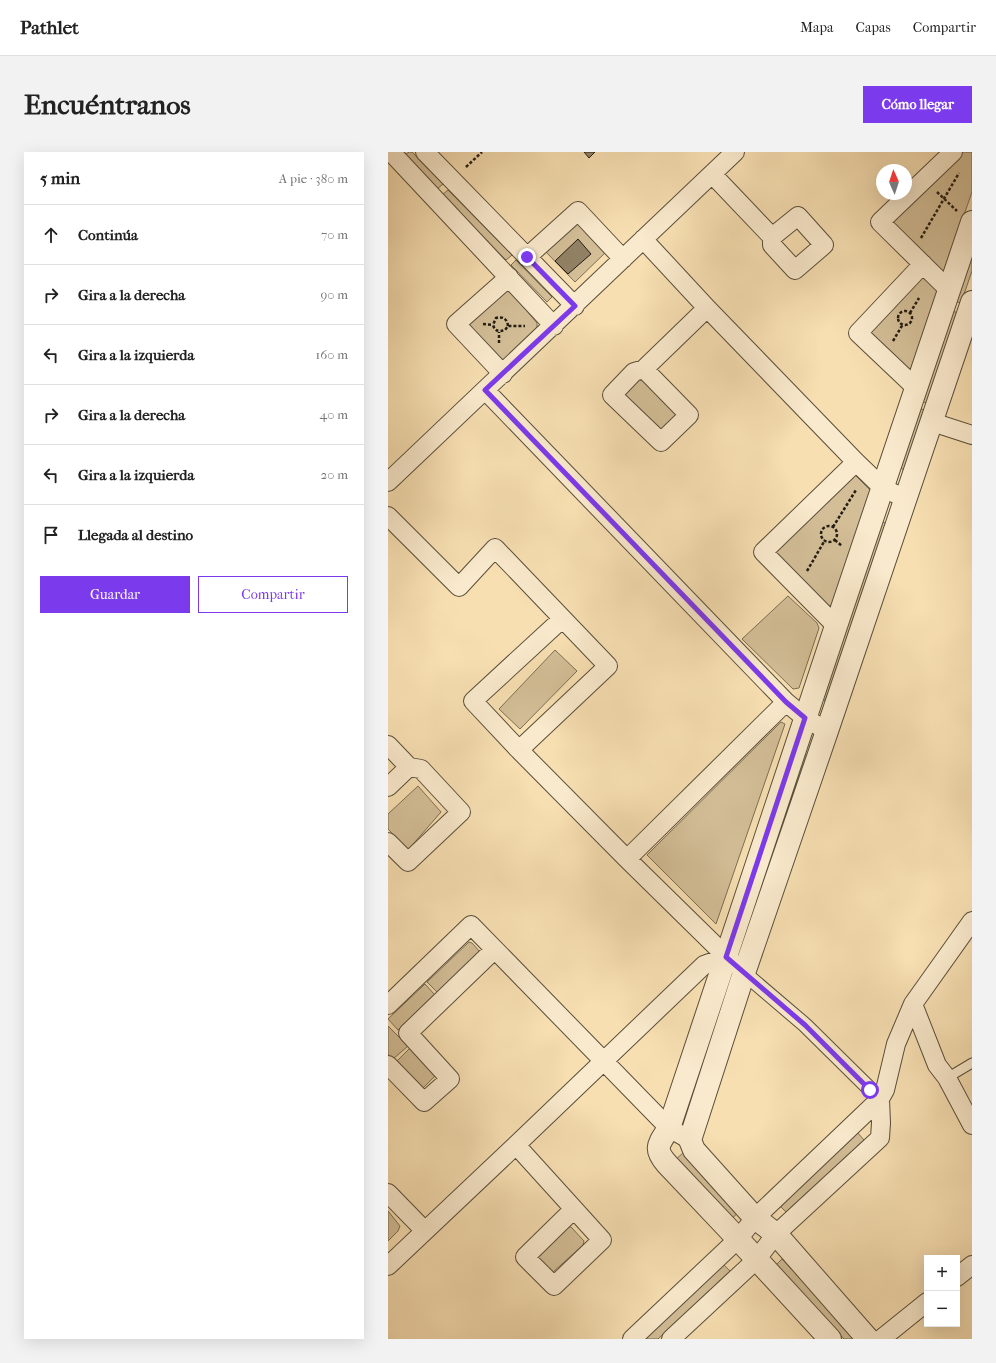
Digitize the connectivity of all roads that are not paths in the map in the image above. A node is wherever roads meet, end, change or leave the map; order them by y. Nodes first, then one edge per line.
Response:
1 (391, 152) edge
2 (425, 152) edge
3 (735, 152) edge
4 (953, 152) edge
5 (712, 174) junction
6 (967, 219) edge
7 (772, 237) dead end
8 (643, 239) junction
9 (527, 257) junction
10 (623, 259) junction
11 (923, 264) junction
12 (509, 277) junction
13 (949, 290) junction
14 (972, 302) edge
15 (575, 306) junction
16 (707, 308) junction
17 (554, 326) junction
18 (644, 369) dead end
19 (503, 374) junction
20 (916, 388) junction
21 (485, 390) junction
22 (932, 422) junction
23 (972, 435) edge
24 (856, 462) junction
25 (390, 476) edge
26 (883, 488) junction
27 (906, 499) junction
28 (388, 516) edge
29 (562, 619) junction
30 (836, 626) junction
31 (786, 702) junction
32 (805, 718) junction
33 (827, 730) junction
34 (388, 745) edge
35 (519, 750) junction
36 (409, 767) junction
37 (388, 787) edge
38 (388, 842) edge
39 (627, 859) junction
40 (972, 921) edge
41 (494, 950) junction
42 (726, 957) junction
43 (744, 973) junction
44 (913, 1004) junction
45 (388, 1005) edge
46 (604, 1060) junction
47 (972, 1063) edge
48 (388, 1065) edge
49 (947, 1078) junction
50 (880, 1099) junction
51 (972, 1125) edge
52 (669, 1128) junction
53 (690, 1140) junction
54 (516, 1145) junction
55 (388, 1193) edge
56 (574, 1209) dead end
57 (755, 1218) junction
58 (425, 1231) junction
59 (776, 1234) junction
60 (738, 1240) junction
61 (756, 1260) junction
62 (972, 1265) edge
63 (388, 1266) edge
64 (960, 1275) edge
65 (924, 1304) edge
66 (632, 1339) edge
67 (671, 1339) edge
68 (830, 1339) edge
69 (868, 1339) edge
70 (881, 1339) edge

1 - 12 street
2 - 9 street
3 - 5 street
4 - 11 street
5 - 7 street
5 - 8 street
6 - 13 street
8 - 10 street
8 - 16 street
9 - 10 street
9 - 15 street
10 - 15 street
11 - 13 street
11 - 20 street
12 - 17 street
12 - 19 street
13 - 20 street
14 - 22 street
15 - 17 street
16 - 18 street
16 - 24 street
17 - 19 street
19 - 21 street
20 - 26 street
21 - 25 street
21 - 31 street
22 - 23 street
22 - 27 street
24 - 26 street
24 - 30 street
26 - 27 street
26 - 30 street
27 - 33 street
28 - 29 street
29 - 35 street
29 - 35 street
30 - 32 street
31 - 32 street
31 - 39 street
32 - 33 street
32 - 42 street
33 - 43 street
34 - 36 street
35 - 39 street
36 - 37 street
36 - 38 street
39 - 42 street
40 - 44 street
41 - 45 street
41 - 46 street
41 - 48 street
42 - 43 street
42 - 46 street
42 - 52 street
43 - 50 street
43 - 53 street
44 - 49 street
44 - 50 street
46 - 52 street
46 - 54 street
47 - 49 lane
49 - 51 street
50 - 57 street
50 - 59 street
52 - 53 street
52 - 60 street
53 - 57 street
54 - 56 street
54 - 58 street
55 - 58 street
57 - 59 street
57 - 60 street
58 - 63 street
59 - 61 street
59 - 69 street
60 - 61 street
60 - 66 street
61 - 67 street
61 - 68 street
62 - 64 street
65 - 70 street

